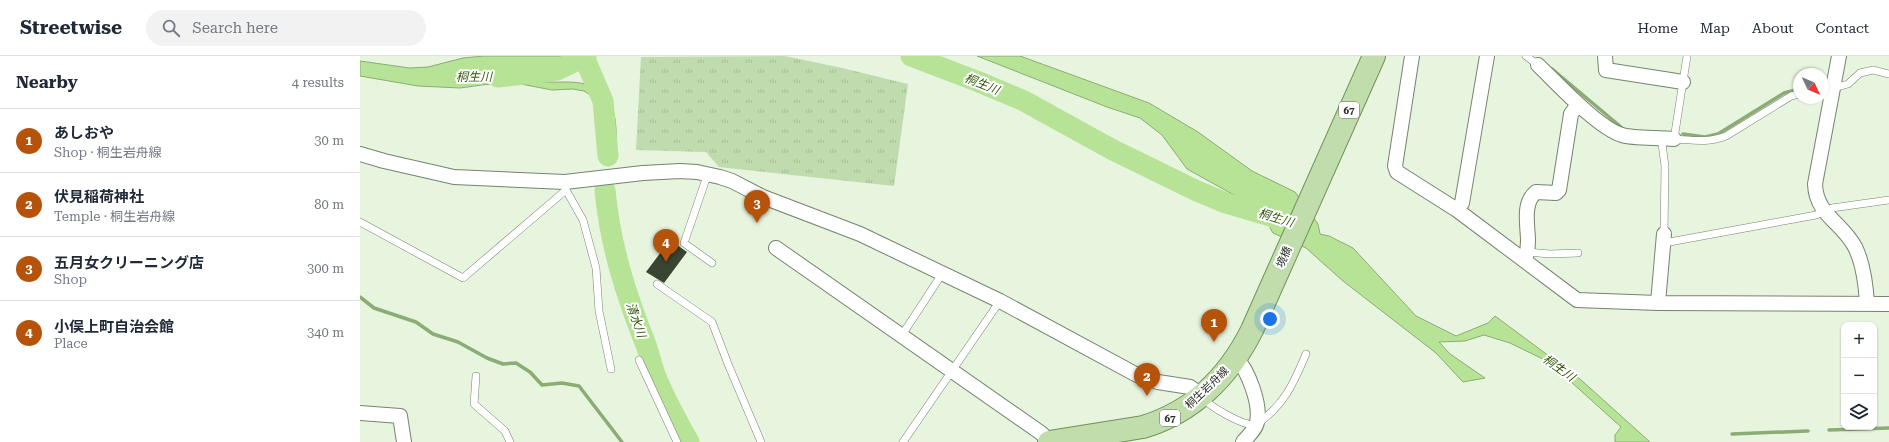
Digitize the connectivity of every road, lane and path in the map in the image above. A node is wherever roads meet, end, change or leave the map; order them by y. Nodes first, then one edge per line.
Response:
1 (1374, 56) edge
2 (1412, 56) edge
3 (1487, 56) edge
4 (1526, 56) edge
5 (1605, 56) edge
6 (1687, 56) edge
7 (1839, 56) edge
8 (1538, 65) joint
9 (1889, 74) edge
10 (1683, 82) junction
11 (1829, 84) edge
12 (1829, 89) edge
13 (1793, 95) edge
14 (1578, 104) junction
15 (1825, 104) edge
16 (1668, 138) junction
17 (360, 154) edge
18 (706, 174) junction
19 (566, 186) junction
20 (1889, 200) edge
21 (1457, 210) junction
22 (1824, 211) junction
23 (360, 222) edge
24 (1664, 238) junction
25 (776, 248) dead end
26 (1578, 253) dead end
27 (1526, 256) junction
28 (712, 263) dead end
29 (942, 274) junction
30 (657, 284) dead end
31 (1000, 301) junction
32 (1658, 303) junction
33 (1867, 304) junction
34 (1889, 304) edge
35 (1253, 327) joint
36 (902, 335) junction
37 (1306, 354) dead end
38 (1236, 358) junction
39 (639, 360) dead end
40 (611, 369) dead end
41 (953, 370) junction
42 (476, 376) dead end
43 (1201, 395) junction
44 (360, 413) edge
45 (1256, 426) junction
46 (404, 442) edge
47 (510, 442) edge
48 (677, 442) edge
49 (761, 442) edge
50 (903, 442) edge
51 (1049, 442) edge
52 (1243, 442) edge

1 - 35 main road, 境橋 / 67
2 - 21 street
3 - 21 street
4 - 8 lane
5 - 10 street
6 - 10 lane
7 - 11 street
8 - 14 street
9 - 12 lane
10 - 16 lane
13 - 16 lane
14 - 16 street
14 - 27 street
15 - 22 street
16 - 24 lane
17 - 19 street
18 - 19 street
18 - 28 lane
18 - 29 street
19 - 23 lane
19 - 40 lane
20 - 22 lane
21 - 27 street
22 - 24 lane
22 - 33 street
24 - 32 street
25 - 36 street
26 - 27 lane
27 - 32 street
29 - 31 street
29 - 36 lane
30 - 49 lane
31 - 41 lane
31 - 43 street
32 - 33 street
33 - 34 street
35 - 38 main road, 桐生岩舟線 / 67
36 - 41 street
37 - 45 lane
38 - 43 main road, 桐生岩舟線 / 67
38 - 45 street
39 - 48 lane
41 - 50 lane
41 - 51 street
42 - 47 lane
43 - 45 lane
43 - 51 main road, 桐生岩舟線 / 67
44 - 46 street
45 - 52 street

